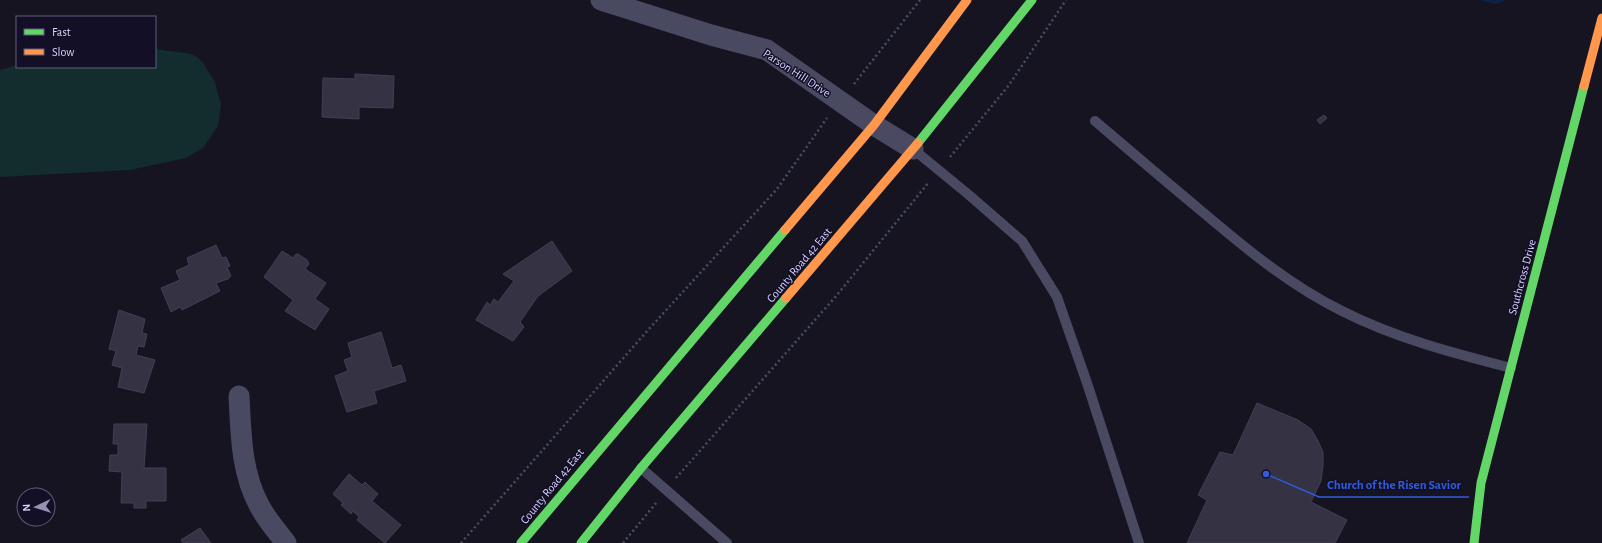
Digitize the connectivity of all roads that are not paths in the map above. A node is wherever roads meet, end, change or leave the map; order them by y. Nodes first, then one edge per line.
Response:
1 (601, 0) edge
2 (967, 0) edge
3 (1032, 0) edge
4 (1602, 18) edge
5 (1095, 121) dead end
6 (874, 125) junction
7 (913, 149) junction
8 (1511, 368) junction
9 (238, 396) dead end
10 (641, 468) junction
11 (286, 543) edge
12 (521, 543) edge
13 (581, 543) edge
14 (727, 543) edge
15 (1139, 543) edge
16 (1474, 543) edge

1 - 6 street, Parson Hill Drive
2 - 6 main road, County Road 42 East
3 - 7 main road, County Road 42 East
4 - 8 main road, Southcross Drive
5 - 8 lane
6 - 7 street, Parson Hill Drive
6 - 12 main road, County Road 42 East
7 - 10 main road, County Road 42 East
7 - 15 lane
8 - 16 main road, Southcross Drive
9 - 11 street
10 - 13 main road, County Road 42 East
10 - 14 lane

